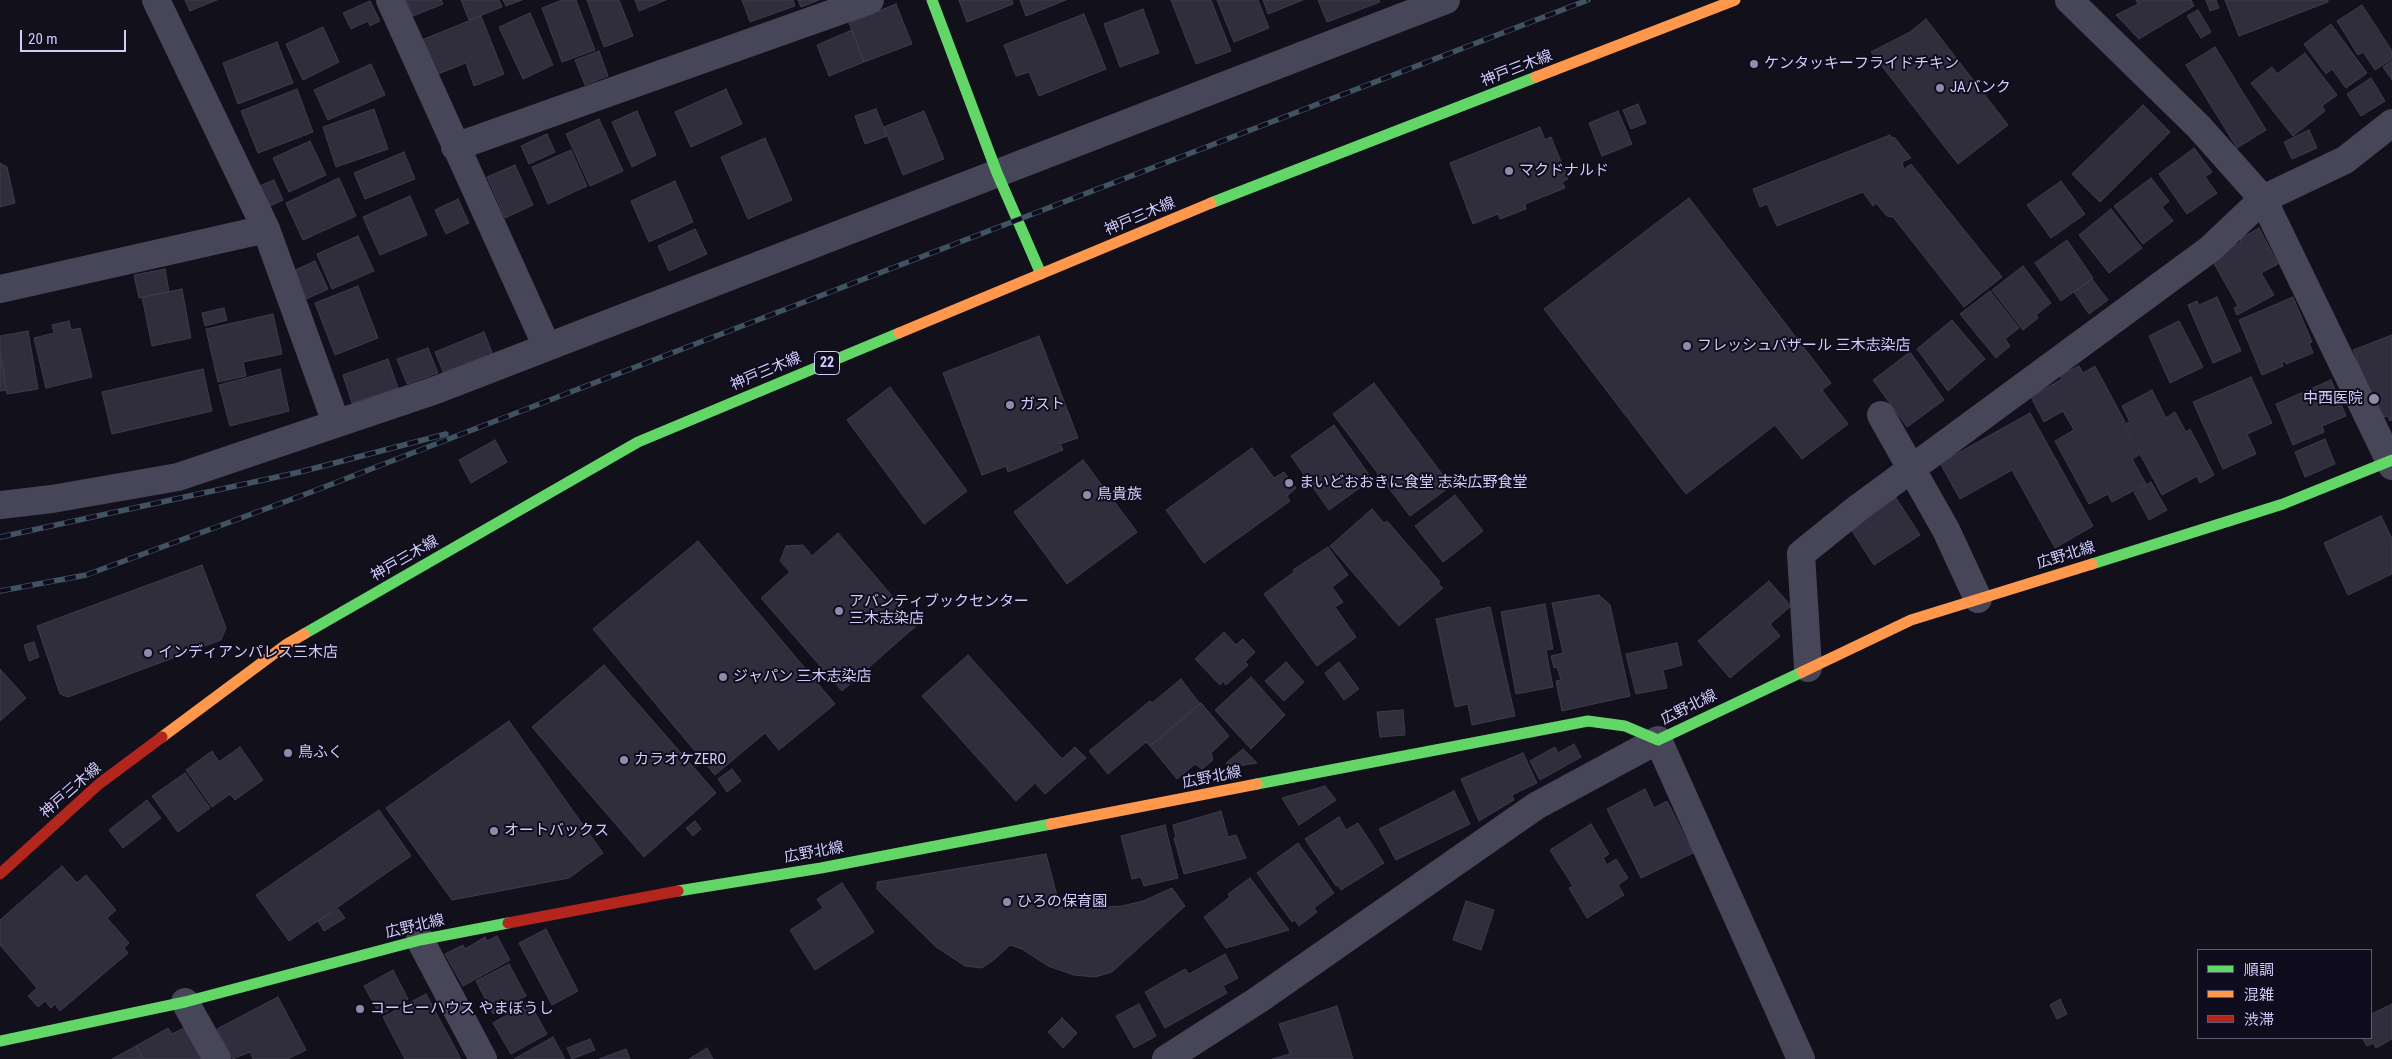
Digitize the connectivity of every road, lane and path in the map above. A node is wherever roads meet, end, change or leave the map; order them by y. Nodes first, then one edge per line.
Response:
1 (156, 0) edge
2 (390, 0) edge
3 (870, 0) edge
4 (932, 0) edge
5 (1446, 0) edge
6 (1735, 0) edge
7 (2069, 0) edge
8 (1411, 6) edge
9 (2392, 123) edge
10 (456, 147) junction
11 (997, 172) junction
12 (2264, 199) junction
13 (266, 229) junction
14 (1041, 274) junction
15 (0, 289) edge
16 (547, 347) junction
17 (1881, 415) dead end
18 (336, 423) junction
19 (2391, 462) edge
20 (1910, 470) junction
21 (0, 505) edge
22 (1978, 599) junction
23 (1808, 668) junction
24 (1658, 740) junction
25 (0, 874) edge
26 (420, 940) junction
27 (186, 1002) junction
28 (0, 1040) edge
29 (217, 1059) edge
30 (483, 1059) edge
31 (1166, 1059) edge
32 (1801, 1059) edge

1 - 13 street
2 - 10 street
3 - 10 street
4 - 11 street
5 - 8 street
6 - 14 street, 神戸三木線 / 22
7 - 12 street
8 - 11 street
9 - 12 street
10 - 16 street
11 - 14 street
11 - 16 street
12 - 19 street
12 - 20 street
13 - 15 street
13 - 18 street
14 - 25 street, 神戸三木線 / 22
16 - 18 street
17 - 20 street
18 - 21 street
19 - 22 street, 広野北線
20 - 22 street
20 - 23 street
22 - 23 street, 広野北線
23 - 24 street, 広野北線
24 - 26 street, 広野北線
24 - 31 street
24 - 32 street
26 - 27 street, 広野北線
26 - 30 street
27 - 28 street, 広野北線
27 - 29 street

